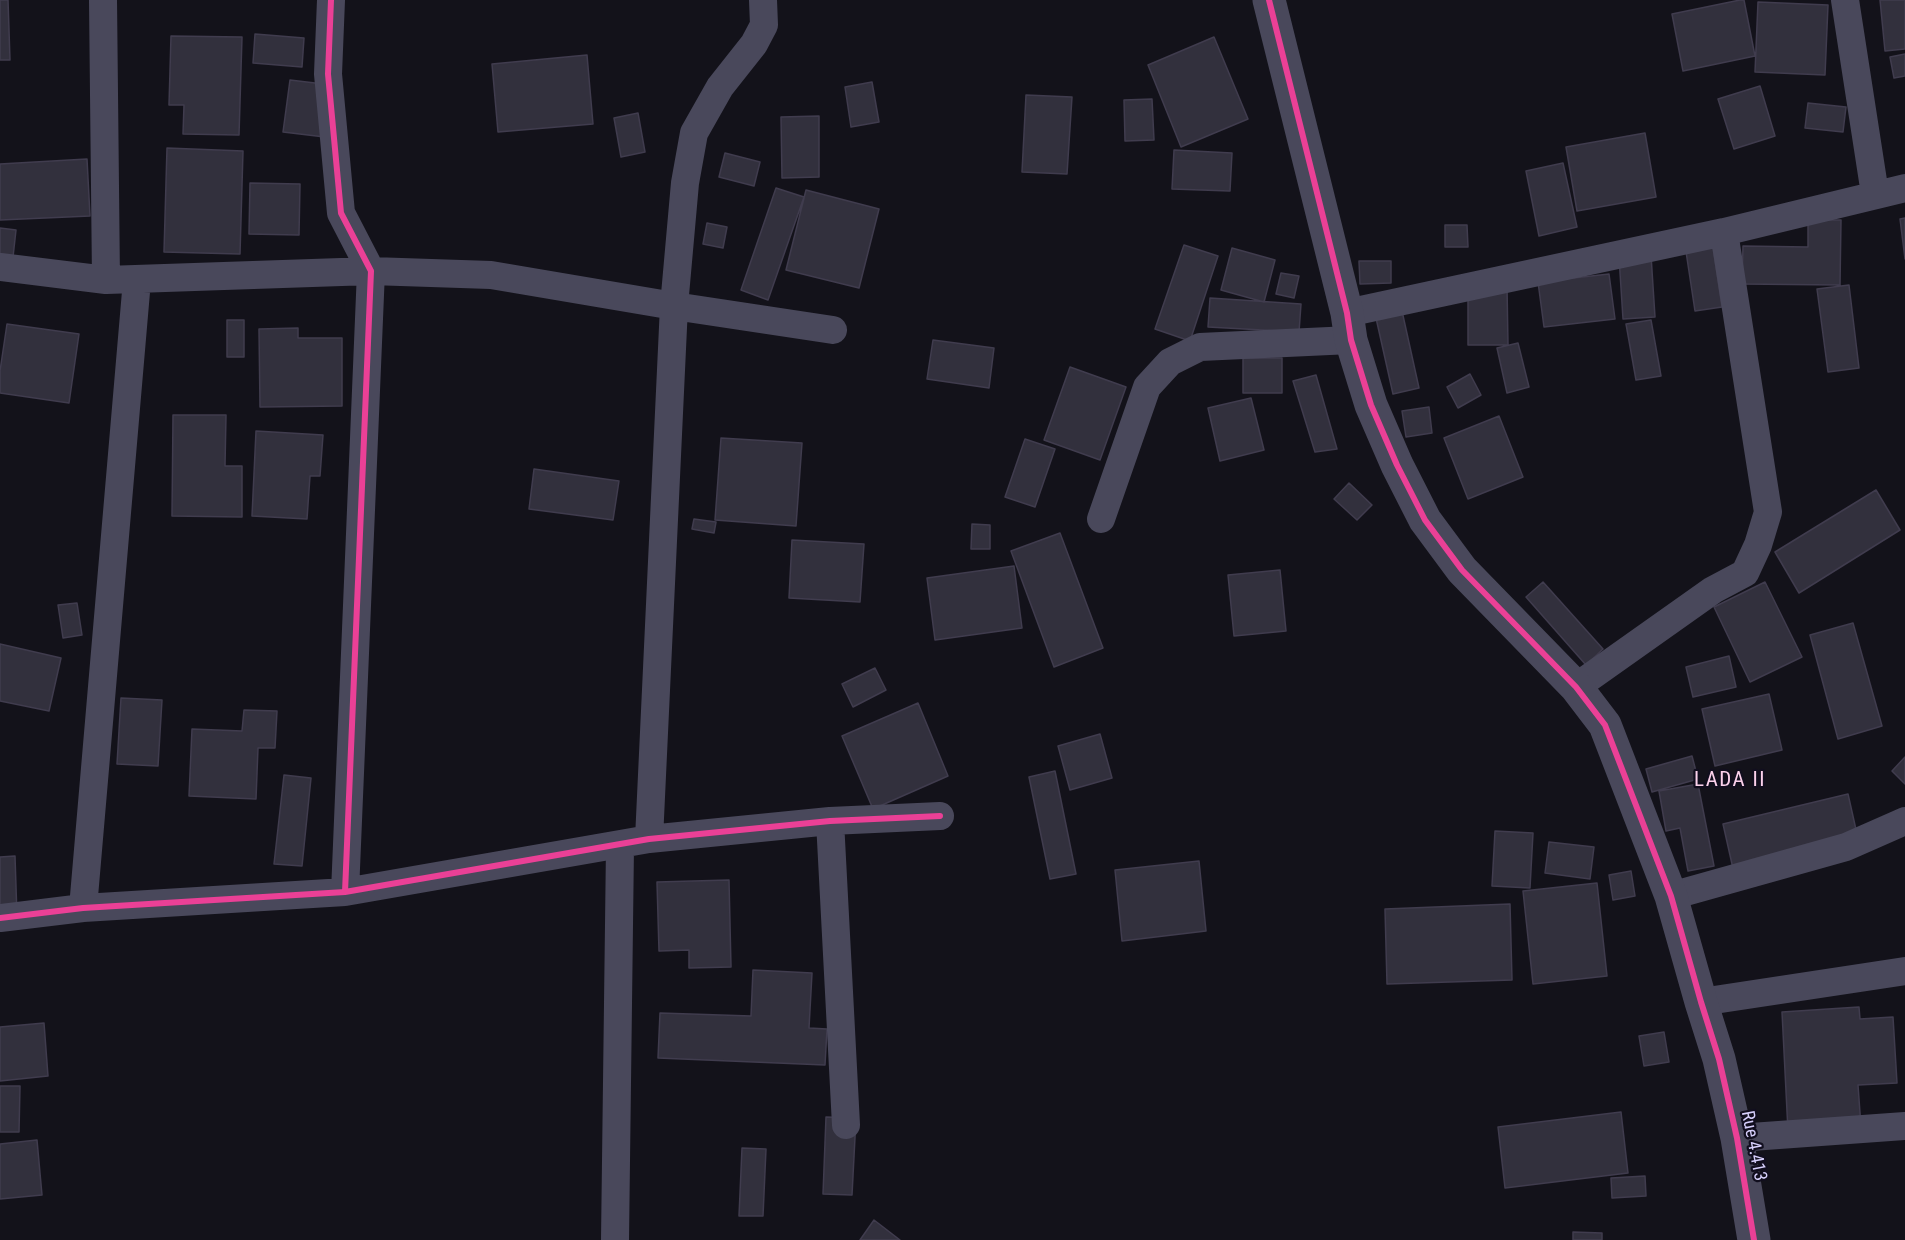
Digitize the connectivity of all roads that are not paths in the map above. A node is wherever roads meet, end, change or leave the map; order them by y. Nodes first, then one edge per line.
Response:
1 (103, 0) edge
2 (331, 0) edge
3 (763, 0) edge
4 (1269, 0) edge
5 (1845, 0) edge
6 (1905, 188) edge
7 (1875, 194) junction
8 (1724, 232) junction
9 (0, 267) edge
10 (371, 272) junction
11 (106, 280) junction
12 (137, 280) junction
13 (674, 306) junction
14 (1349, 326) junction
15 (833, 330) dead end
16 (1101, 519) dead end
17 (1576, 687) junction
18 (940, 816) dead end
19 (830, 821) junction
20 (1905, 821) edge
21 (649, 839) junction
22 (620, 846) junction
23 (345, 891) junction
24 (1671, 896) junction
25 (83, 908) junction
26 (0, 918) edge
27 (1905, 971) edge
28 (1701, 1002) junction
29 (846, 1125) dead end
30 (1905, 1126) edge
31 (1737, 1138) junction
32 (615, 1240) edge
33 (1754, 1240) edge

1 - 11 street
2 - 10 street
3 - 13 street
4 - 14 street, Rue 4.413
5 - 7 street
6 - 7 street
7 - 8 street
8 - 14 street
8 - 17 street
9 - 11 street
10 - 12 street
10 - 13 street
10 - 23 street
11 - 12 street
12 - 25 street
13 - 15 street
13 - 21 street
14 - 16 street
14 - 17 street, Rue 4.413
17 - 24 street, Rue 4.413
18 - 19 street
19 - 21 street
19 - 29 street
20 - 24 street
21 - 22 street
22 - 23 street
22 - 32 street
23 - 25 street
24 - 28 street, Rue 4.413
25 - 26 street
27 - 28 street
28 - 31 street, Rue 4.413
30 - 31 street
31 - 33 street, Rue 4.413

